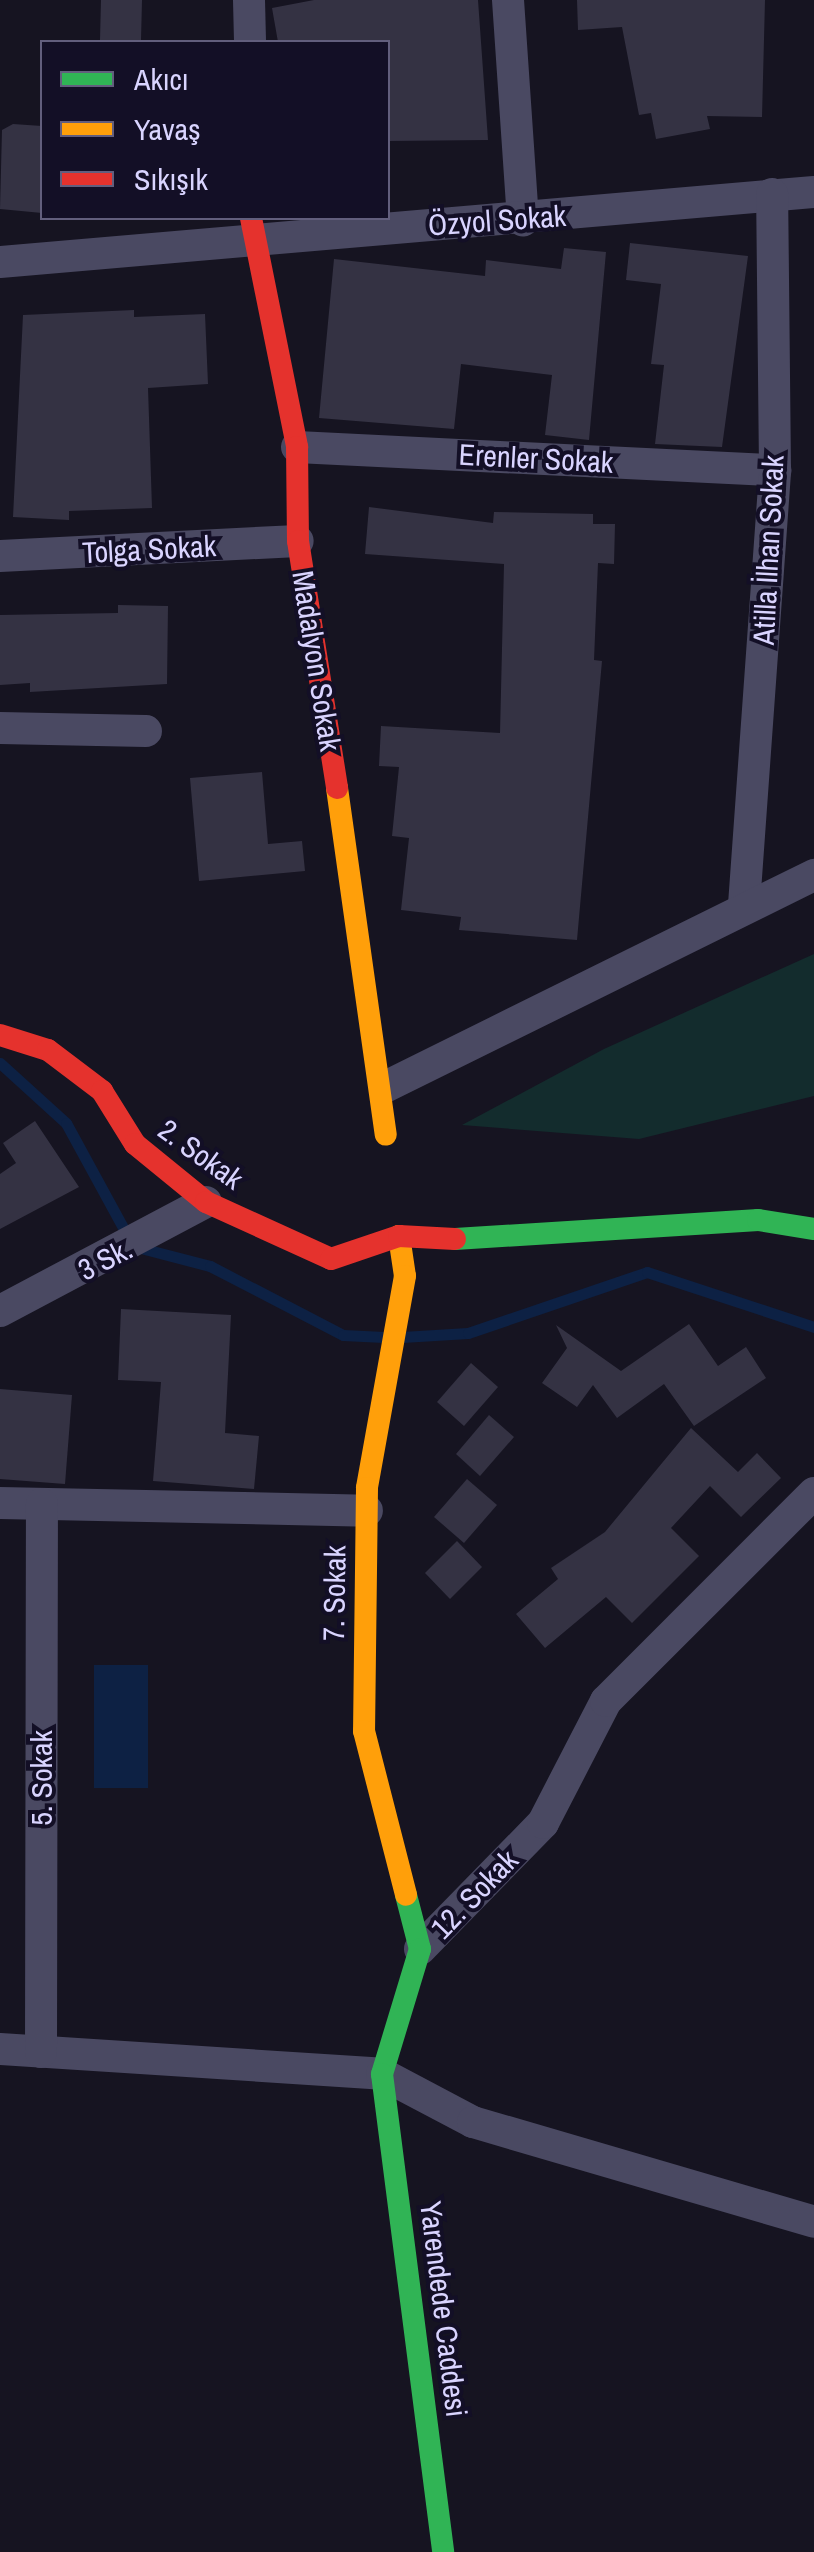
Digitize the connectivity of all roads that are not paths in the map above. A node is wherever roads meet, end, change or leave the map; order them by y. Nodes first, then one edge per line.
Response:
1 (250, 0) edge
2 (508, 0) edge
3 (250, 40) edge
4 (814, 192) edge
5 (772, 194) junction
6 (522, 220) junction
7 (252, 227) edge
8 (0, 262) edge
9 (297, 446) junction
10 (775, 470) junction
11 (298, 541) junction
12 (0, 556) edge
13 (0, 728) edge
14 (146, 731) dead end
15 (814, 875) edge
16 (744, 904) junction
17 (0, 1035) edge
18 (386, 1087) junction
19 (386, 1135) dead end
20 (206, 1202) junction
21 (814, 1229) edge
22 (399, 1236) junction
23 (0, 1311) edge
24 (814, 1493) edge
25 (0, 1503) edge
26 (42, 1504) junction
27 (366, 1512) junction
28 (420, 1949) junction
29 (0, 2050) edge
30 (41, 2052) junction
31 (382, 2074) junction
32 (814, 2222) edge
33 (436, 2549) edge

1 - 3 street
2 - 6 street
4 - 5 street, Özyol Sokak
5 - 6 street, Özyol Sokak
5 - 10 street, Atilla İlhan Sokak
6 - 7 street, Özyol Sokak
7 - 8 street, Özyol Sokak
7 - 9 street, Madalyon Sokak
9 - 10 street, Erenler Sokak
9 - 11 street, Madalyon Sokak
10 - 16 street, Atilla İlhan Sokak
11 - 12 street, Tolga Sokak
11 - 18 street, Madalyon Sokak
13 - 14 street
15 - 16 street
16 - 18 street
17 - 20 street, 2. Sokak
18 - 19 street, Madalyon Sokak
20 - 22 street, 2. Sokak
20 - 23 street, 3 Sk.
21 - 22 street
22 - 27 street, 7. Sokak
24 - 28 street, 12. Sokak
25 - 26 street
26 - 27 street
26 - 30 street, 5. Sokak
27 - 28 street, 7. Sokak
28 - 31 street, 12. Sokak
29 - 30 street
30 - 31 street
31 - 32 street
31 - 33 street, Yarendede Caddesi

